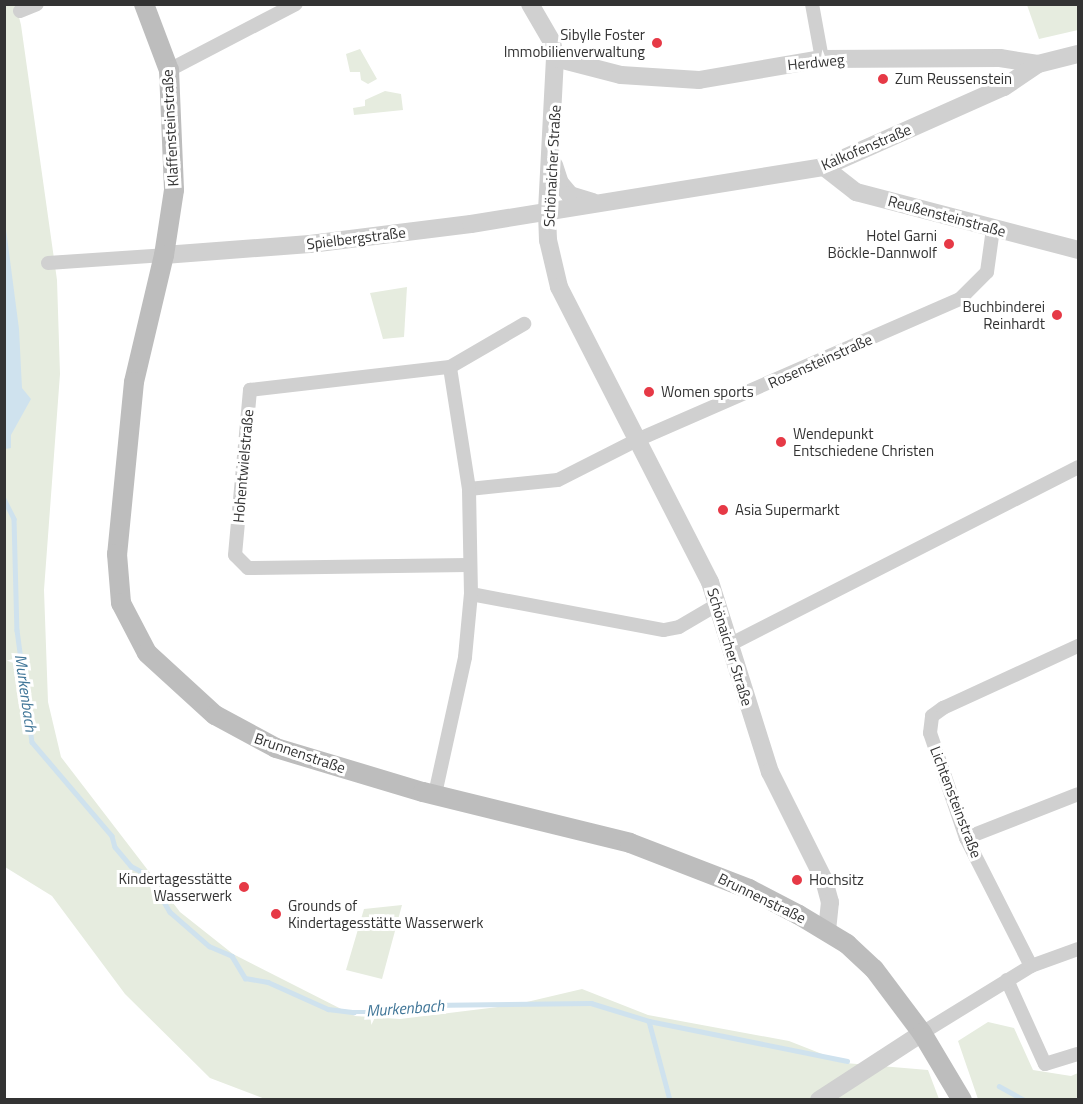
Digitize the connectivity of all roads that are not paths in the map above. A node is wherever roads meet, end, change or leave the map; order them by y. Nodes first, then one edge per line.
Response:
1 (37, 4) edge
2 (144, 4) edge
3 (296, 4) edge
4 (530, 4) edge
5 (812, 4) edge
6 (20, 11) dead end
7 (1078, 54) edge
8 (555, 58) junction
9 (822, 59) junction
10 (1038, 64) junction
11 (170, 70) junction
12 (552, 162) junction
13 (824, 167) junction
14 (610, 202) junction
15 (547, 212) junction
16 (993, 229) junction
17 (1078, 250) edge
18 (164, 255) junction
19 (48, 263) dead end
20 (524, 324) dead end
21 (450, 367) junction
22 (637, 440) junction
23 (1078, 467) edge
24 (469, 489) junction
25 (468, 565) junction
26 (471, 594) junction
27 (718, 604) junction
28 (731, 644) junction
29 (1078, 646) edge
30 (435, 794) junction
31 (1078, 794) edge
32 (966, 838) junction
33 (827, 931) junction
34 (1078, 950) edge
35 (1031, 966) junction
36 (1007, 980) junction
37 (922, 1033) junction
38 (1078, 1054) edge
39 (819, 1100) edge
40 (963, 1100) edge

1 - 6 street
2 - 11 main road, Klaffensteinstraße
3 - 11 street
4 - 8 street
5 - 9 street
7 - 10 street, Herdweg
8 - 9 street, Herdweg
8 - 12 street, Schönaicher Straße
9 - 10 street, Herdweg
10 - 13 street, Kalkofenstraße
11 - 18 main road, Klaffensteinstraße
12 - 14 street, Kalkofenstraße
12 - 15 street, Schönaicher Straße
13 - 14 street, Kalkofenstraße
13 - 16 street, Reußensteinstraße
14 - 15 street, Kalkofenstraße
15 - 18 street, Spielbergstraße
15 - 22 street, Schönaicher Straße
16 - 17 street, Reußensteinstraße
16 - 22 street, Rosensteinstraße
18 - 19 street
18 - 30 main road, Brunnenstraße
20 - 21 street, Hohentwielstraße
21 - 24 street
21 - 25 street, Hohentwielstraße
22 - 24 street, Rosensteinstraße
22 - 27 street, Schönaicher Straße
23 - 28 street
24 - 25 street
25 - 26 street
26 - 27 street
26 - 30 street
27 - 28 street, Schönaicher Straße
28 - 33 street, Schönaicher Straße
29 - 32 street, Lichtensteinstraße
30 - 33 main road, Brunnenstraße
31 - 32 street
32 - 35 street, Lichtensteinstraße
33 - 37 main road
34 - 35 street
35 - 36 street
36 - 37 street
36 - 38 street
37 - 39 street
37 - 40 main road

